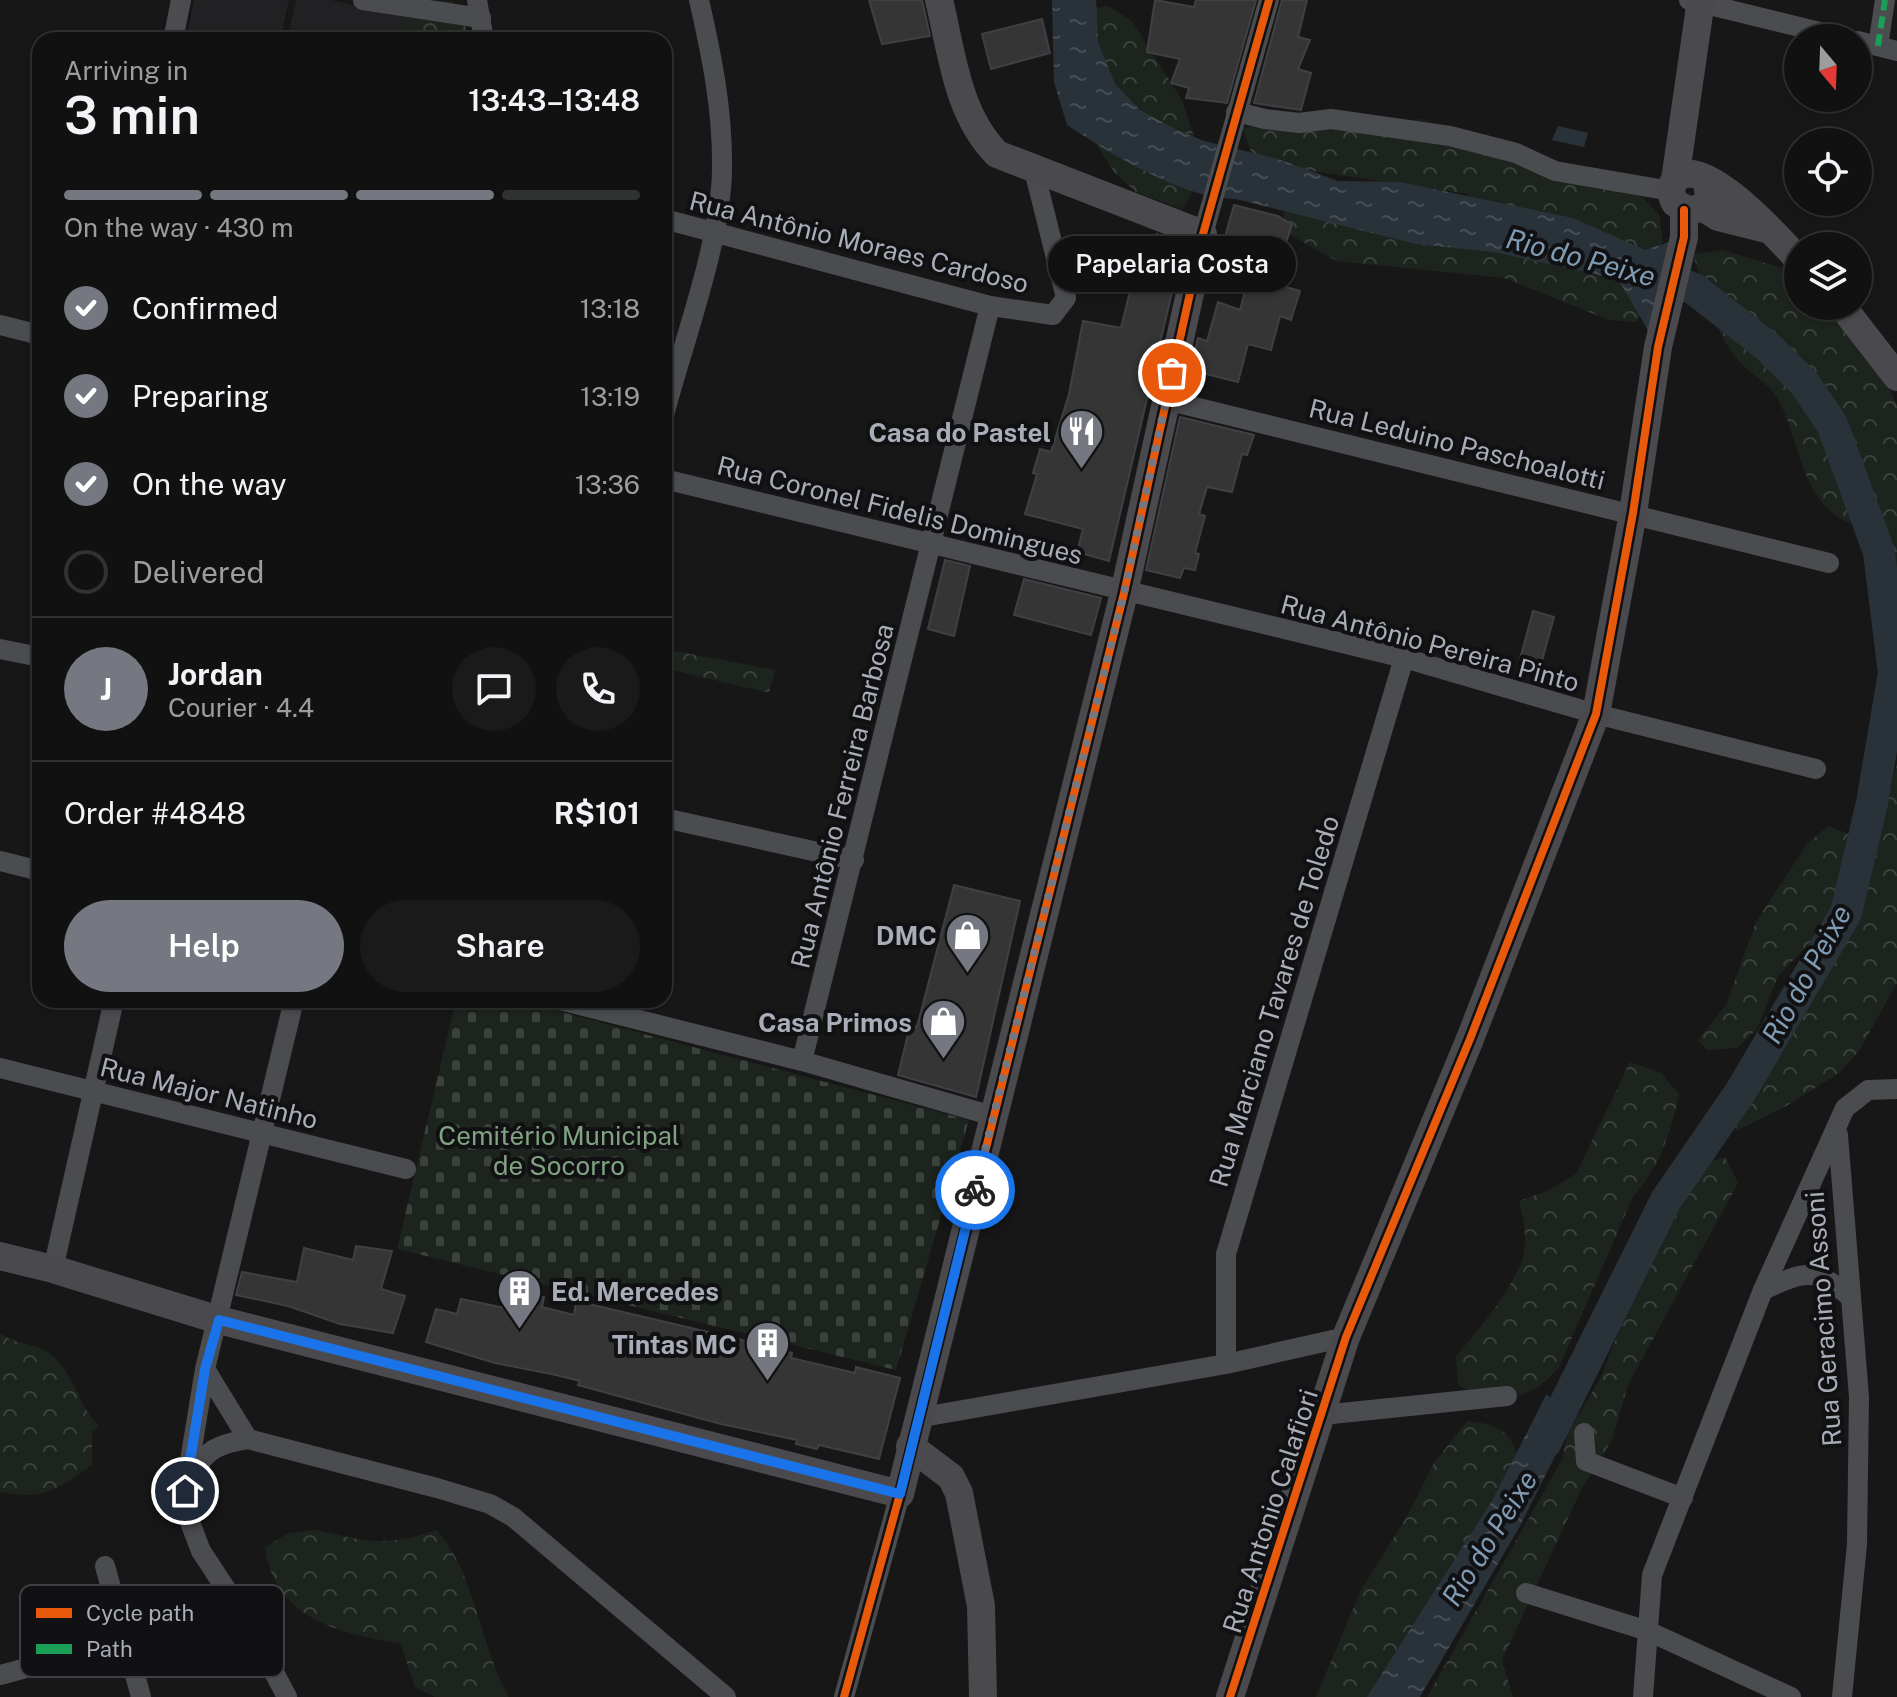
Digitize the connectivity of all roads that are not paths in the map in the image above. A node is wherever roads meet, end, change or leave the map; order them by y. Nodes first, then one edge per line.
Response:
1 (181, 0) edge
2 (363, 0) edge
3 (699, 0) edge
4 (939, 0) edge
5 (1269, 0) edge
6 (1885, 0) edge
7 (1697, 1) edge
8 (479, 9) edge
9 (1788, 24) edge
10 (175, 32) edge
11 (483, 32) edge
12 (1878, 46) edge
13 (1235, 116) junction
14 (1034, 170) junction
15 (1689, 197) junction
16 (672, 221) edge
17 (1205, 227) junction
18 (714, 231) junction
19 (1784, 244) edge
20 (990, 306) junction
21 (1853, 320) edge
22 (0, 325) edge
23 (32, 333) edge
24 (1897, 377) edge
25 (672, 386) edge
26 (1166, 400) junction
27 (672, 481) edge
28 (1633, 513) junction
29 (930, 543) junction
30 (1829, 563) dead end
31 (1124, 593) junction
32 (0, 649) edge
33 (32, 655) edge
34 (1404, 658) junction
35 (1596, 714) junction
36 (1816, 769) dead end
37 (672, 820) edge
38 (854, 860) junction
39 (0, 861) edge
40 (32, 869) edge
41 (112, 1008) edge
42 (292, 1008) edge
43 (592, 1008) edge
44 (802, 1061) junction
45 (0, 1068) edge
46 (1897, 1089) edge
47 (92, 1090) junction
48 (993, 1116) junction
49 (1838, 1130) junction
50 (260, 1135) junction
51 (406, 1169) dead end
52 (0, 1256) edge
53 (53, 1269) junction
54 (1763, 1290) junction
55 (1849, 1296) junction
56 (219, 1320) junction
57 (1346, 1337) junction
58 (1226, 1364) junction
59 (205, 1369) junction
60 (1507, 1396) dead end
61 (1322, 1415) junction
62 (917, 1418) junction
63 (1584, 1433) dead end
64 (248, 1439) junction
65 (910, 1446) junction
66 (185, 1491) junction
67 (900, 1494) junction
68 (1683, 1498) junction
69 (105, 1566) dead end
70 (110, 1585) edge
71 (223, 1585) edge
72 (1526, 1593) dead end
73 (1648, 1631) junction
74 (20, 1670) edge
75 (0, 1675) edge
76 (135, 1677) edge
77 (276, 1677) edge
78 (141, 1697) edge
79 (287, 1697) edge
80 (726, 1697) edge
81 (844, 1697) edge
82 (983, 1697) edge
83 (1230, 1697) edge
84 (1643, 1697) edge
85 (1791, 1697) edge
86 (1842, 1697) edge

1 - 10 street
2 - 8 street
3 - 18 street
4 - 14 street
5 - 13 street
6 - 12 street
7 - 9 street
7 - 15 street
8 - 11 street
13 - 15 street
13 - 17 street
14 - 17 street
14 - 20 street, Rua Antônio Moraes Cardoso
15 - 19 street
15 - 28 street, Rua Antonio Calafiori
16 - 18 street, Rua Antônio Moraes Cardoso
17 - 26 street
18 - 20 street, Rua Antônio Moraes Cardoso
18 - 25 street
20 - 29 street, Rua Antônio Ferreira Barbosa
21 - 24 street
22 - 23 street
26 - 28 street, Rua Leduino Paschoalotti
26 - 31 street
27 - 29 street, Rua Coronel Fidelis Domingues
28 - 30 street, Rua Leduino Paschoalotti
28 - 35 street, Rua Antonio Calafiori
29 - 31 street, Rua Coronel Fidelis Domingues
29 - 38 street, Rua Antônio Ferreira Barbosa
31 - 34 street, Rua Antônio Pereira Pinto
31 - 48 street
32 - 33 street
34 - 35 street, Rua Antônio Pereira Pinto
34 - 58 street, Rua Marciano Tavares de Toledo
35 - 36 street, Rua Antônio Pereira Pinto
35 - 57 street, Rua Antonio Calafiori
37 - 38 street
38 - 44 street, Rua Antônio Ferreira Barbosa
39 - 40 street
41 - 47 street
42 - 50 street
43 - 44 street
44 - 48 street
45 - 47 street, Rua Major Natinho
46 - 49 street
47 - 50 street, Rua Major Natinho
47 - 53 street
48 - 62 street
49 - 54 street
49 - 55 street, Rua Geracimo Assoni
50 - 51 street, Rua Major Natinho
50 - 56 street
52 - 53 street
53 - 56 street
54 - 55 street
54 - 68 street
55 - 86 street, Rua Geracimo Assoni
56 - 59 street
56 - 67 street
57 - 58 street
57 - 61 street, Rua Antonio Calafiori
58 - 62 street
59 - 64 street
59 - 66 street
60 - 61 street
61 - 83 street, Rua Antonio Calafiori
62 - 65 street
63 - 68 street
64 - 66 street
64 - 80 street
65 - 67 street
65 - 82 street
66 - 71 street
67 - 81 street
68 - 73 street
69 - 70 street
72 - 73 street
73 - 84 street
73 - 85 street
74 - 75 street
76 - 78 street
77 - 79 street

